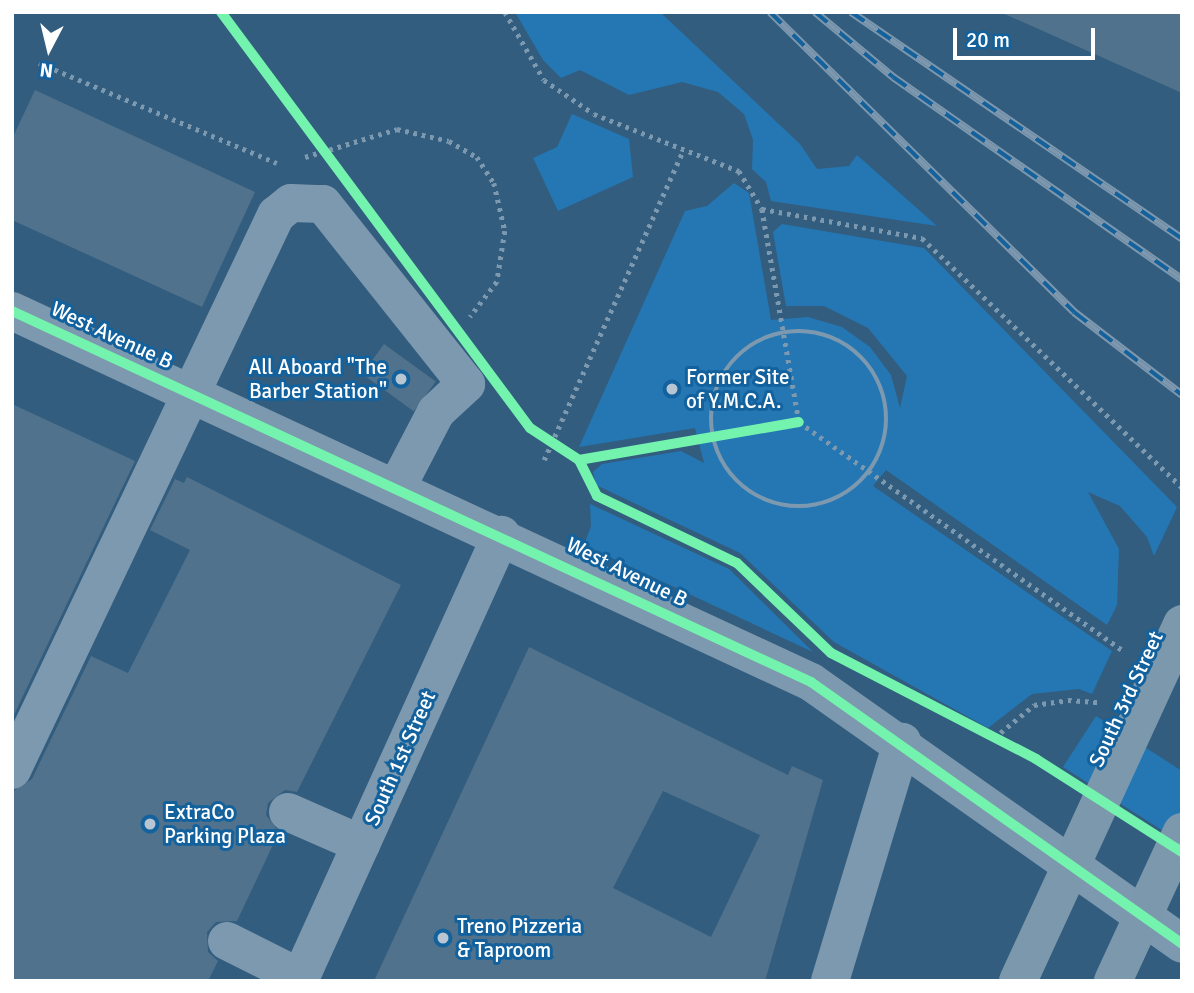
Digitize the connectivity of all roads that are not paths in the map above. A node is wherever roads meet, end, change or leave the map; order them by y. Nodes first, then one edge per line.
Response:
1 (12, 311) edge
2 (194, 394) junction
3 (397, 487) junction
4 (501, 536) junction
5 (1182, 624) edge
6 (902, 742) junction
7 (12, 771) edge
8 (288, 812) dead end
9 (1182, 832) edge
10 (361, 844) junction
11 (227, 941) dead end
12 (1182, 944) edge
13 (300, 979) edge
14 (830, 981) edge
15 (1018, 981) edge
16 (1113, 981) edge

1 - 2 street, West Avenue B
2 - 3 street, West Avenue B
2 - 3 street
2 - 7 street
3 - 4 street, West Avenue B
4 - 6 street, West Avenue B
4 - 10 street, South 1st Street
5 - 15 main road, South 3rd Street, bridge
6 - 12 street, West Avenue B
6 - 14 street
8 - 10 street
9 - 16 main road, bridge
10 - 13 street, South 1st Street
11 - 13 street

